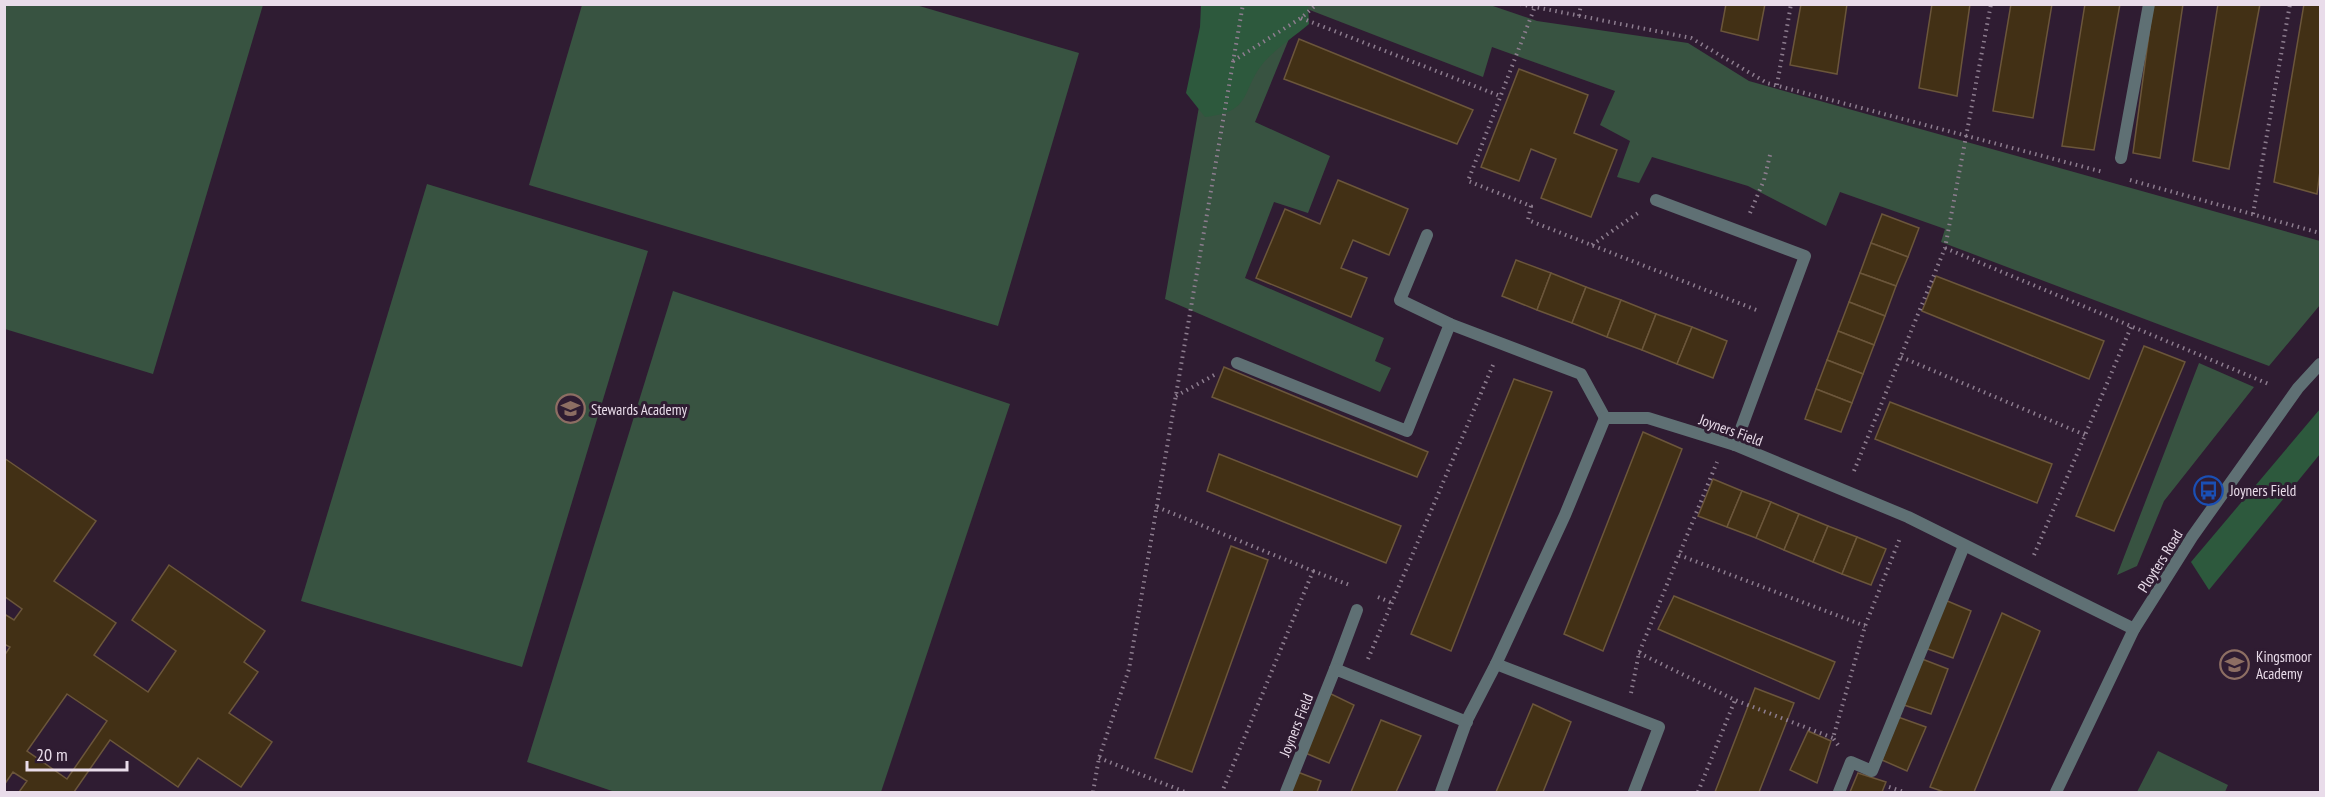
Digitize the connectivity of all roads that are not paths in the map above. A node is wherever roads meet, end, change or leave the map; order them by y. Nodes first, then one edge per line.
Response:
1 (2149, 4) edge
2 (2121, 158) dead end
3 (1656, 200) road end
4 (1427, 235) dead end
5 (1450, 324) junction
6 (1237, 363) road end
7 (2320, 364) edge
8 (1605, 418) junction
9 (1730, 443) junction
10 (1964, 546) junction
11 (1357, 610) dead end
12 (2134, 630) junction
13 (1496, 664) junction
14 (1335, 669) junction
15 (1467, 722) junction
16 (1286, 792) edge
17 (1441, 792) edge
18 (1634, 792) edge
19 (1839, 792) edge
20 (2056, 792) edge

1 - 2 street
3 - 9 street
4 - 5 street
5 - 6 street
5 - 8 street
7 - 12 street, Ployters Road
8 - 9 street, Joyners Field
8 - 13 street
9 - 10 street, Joyners Field
10 - 12 street, Joyners Field
10 - 19 street
11 - 14 street, Joyners Field
12 - 20 street, Ployters Road
13 - 15 street
13 - 18 street
14 - 15 street
14 - 16 street, Joyners Field
15 - 17 street

